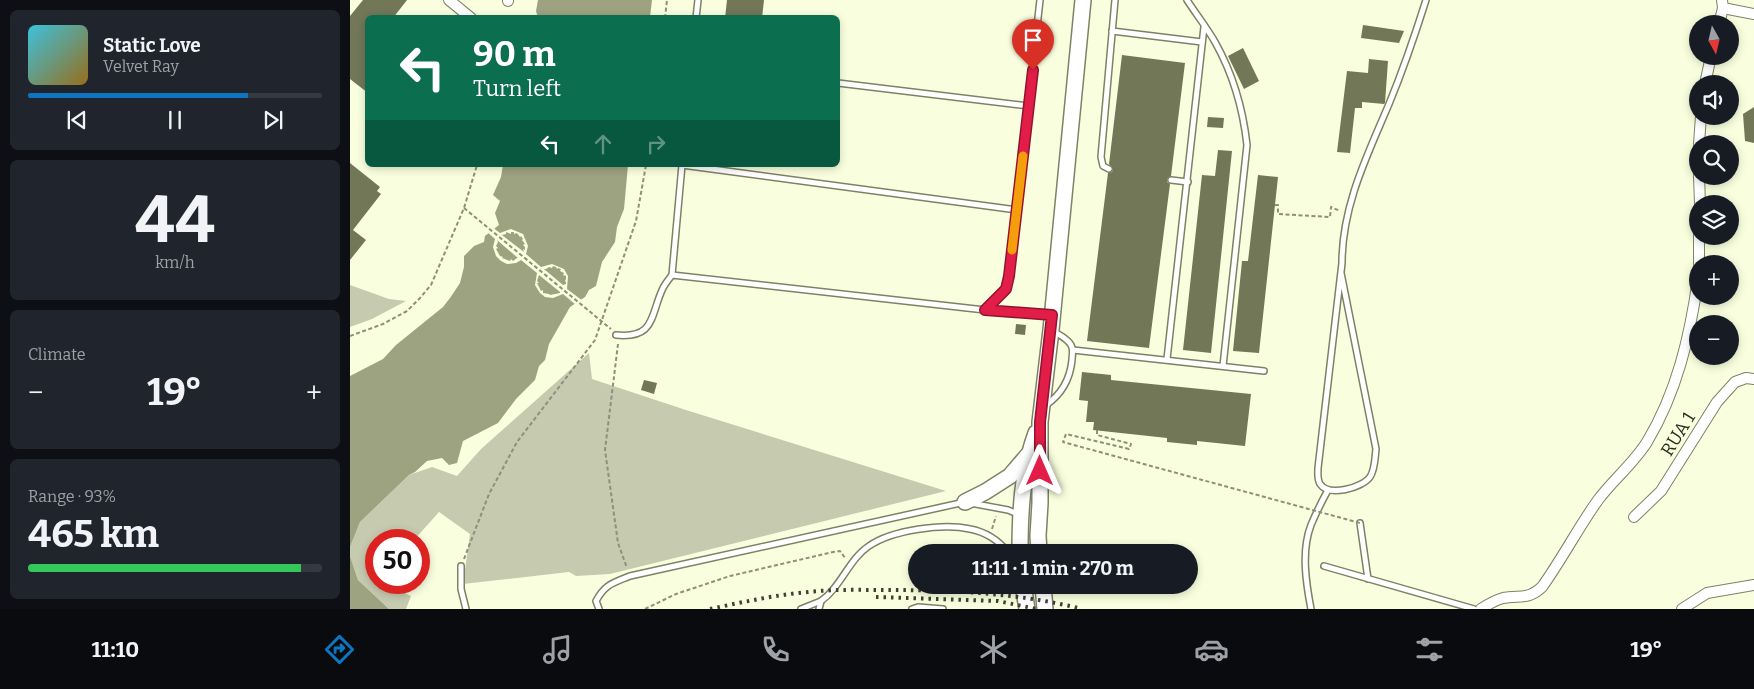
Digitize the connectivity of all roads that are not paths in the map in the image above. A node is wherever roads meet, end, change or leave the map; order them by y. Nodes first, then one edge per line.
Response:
1 (449, 0) edge
2 (698, 0) edge
3 (1040, 0) edge
4 (1083, 0) edge
5 (1115, 0) edge
6 (1120, 0) edge
7 (1188, 0) edge
8 (1426, 0) edge
9 (1722, 4) edge
10 (1113, 14) junction
11 (1754, 14) edge
12 (467, 15) edge
13 (696, 15) edge
14 (1204, 26) junction
15 (1112, 32) junction
16 (1202, 42) junction
17 (840, 83) edge
18 (1029, 106) junction
19 (682, 167) edge
20 (697, 167) edge
21 (1109, 169) dead end
22 (1171, 180) dead end
23 (1188, 182) junction
24 (1017, 210) junction
25 (1341, 273) junction
26 (672, 275) junction
27 (1694, 305) edge
28 (985, 310) junction
29 (1052, 322) junction
30 (616, 335) road end
31 (1073, 350) junction
32 (1167, 359) junction
33 (1223, 366) junction
34 (1264, 371) dead end
35 (1754, 379) edge
36 (1041, 415) junction
37 (1028, 455) junction
38 (1328, 490) junction
39 (965, 502) junction
40 (1020, 515) junction
41 (1634, 517) dead end
42 (1360, 523) road end
43 (1038, 536) junction
44 (1001, 544) edge
45 (1020, 544) edge
46 (1039, 544) edge
47 (461, 566) road end
48 (1324, 566) dead end
49 (1368, 579) junction
50 (1754, 585) edge
51 (1025, 594) edge
52 (1044, 594) edge
53 (821, 601) junction
54 (466, 609) edge
55 (599, 609) edge
56 (801, 609) edge
57 (819, 609) edge
58 (912, 609) edge
59 (943, 609) edge
60 (1028, 609) edge
61 (1045, 609) edge
62 (1311, 609) edge
63 (1474, 609) edge
64 (1481, 609) edge
65 (1682, 609) edge

1 - 12 street
2 - 13 lane
3 - 18 lane
4 - 29 main road
5 - 10 lane
6 - 10 lane
7 - 14 lane
8 - 25 lane
9 - 11 street
10 - 15 lane
14 - 16 lane
14 - 33 lane
15 - 16 lane
15 - 21 lane
16 - 23 lane
17 - 18 lane
18 - 24 lane
19 - 26 lane
20 - 24 lane
22 - 23 lane
23 - 32 lane
24 - 28 lane
25 - 38 lane
25 - 38 lane
26 - 28 lane
26 - 30 lane
27 - 64 street
28 - 29 lane
29 - 31 lane
29 - 36 main road
31 - 32 lane
31 - 36 lane
32 - 33 lane
33 - 34 lane
35 - 41 street, RUA 1
36 - 37 main road
36 - 43 main road
37 - 39 main road
37 - 40 main road
38 - 62 lane
39 - 40 lane
39 - 55 lane
40 - 43 main road
40 - 45 main road
42 - 49 lane
43 - 46 main road
44 - 53 lane
47 - 54 lane
48 - 49 lane
49 - 63 lane
50 - 65 street
51 - 60 main road
52 - 61 main road
53 - 56 lane
53 - 57 lane
58 - 59 lane

